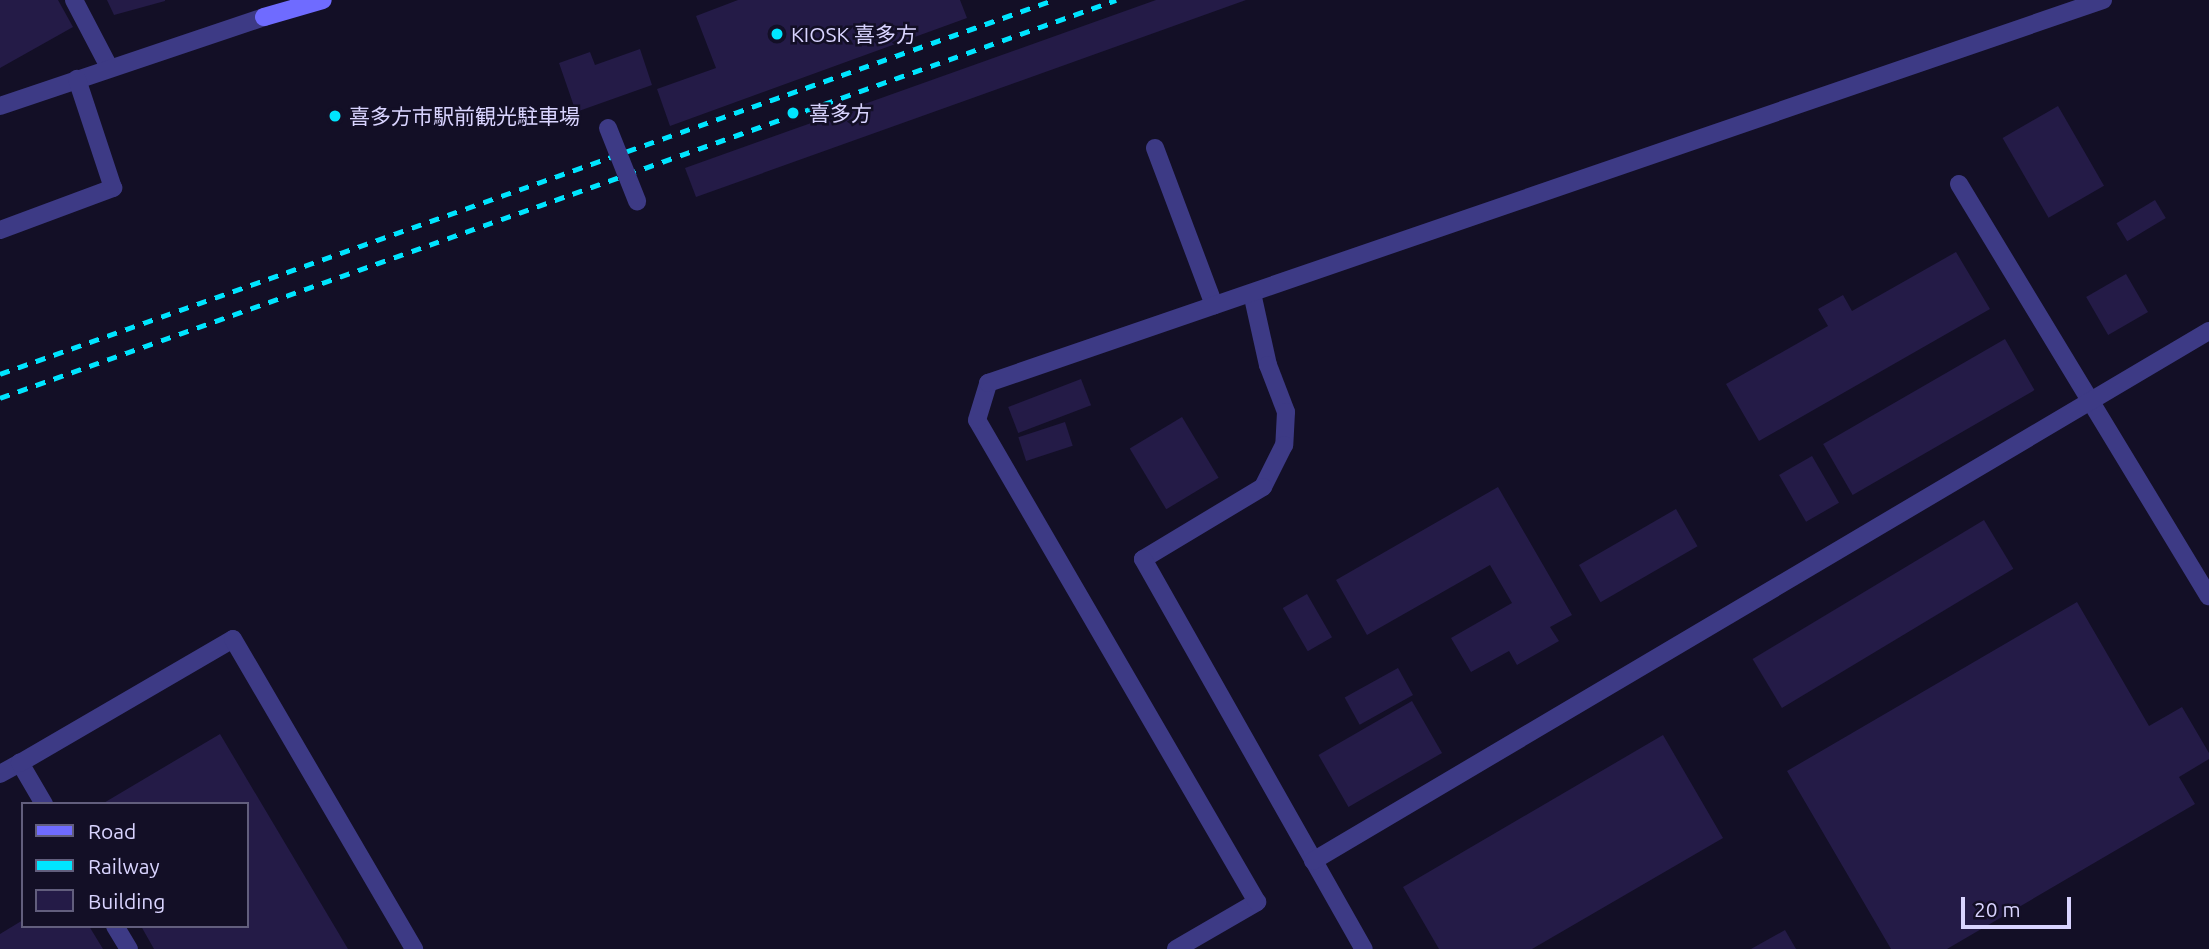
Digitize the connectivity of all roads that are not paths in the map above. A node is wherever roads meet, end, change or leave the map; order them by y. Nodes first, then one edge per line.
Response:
1 (74, 0) edge
2 (323, 0) edge
3 (2103, 0) edge
4 (109, 67) junction
5 (77, 79) junction
6 (0, 106) edge
7 (608, 128) dead end
8 (1156, 148) dead end
9 (1959, 184) dead end
10 (637, 201) dead end
11 (0, 230) edge
12 (1252, 293) junction
13 (1214, 306) junction
14 (2209, 331) edge
15 (2093, 396) junction
16 (2209, 596) edge
17 (20, 763) junction
18 (0, 775) edge
19 (43, 802) edge
20 (1312, 861) junction
21 (117, 928) edge
22 (129, 949) edge
23 (414, 949) edge
24 (1176, 949) edge
25 (1364, 949) edge

1 - 4 street
2 - 4 street
3 - 12 street
4 - 5 street
5 - 6 street
5 - 11 street
7 - 10 street, bridge
8 - 13 street
9 - 15 street
12 - 13 street
12 - 20 street
13 - 24 street
14 - 15 street
15 - 16 street
15 - 20 street
17 - 18 street
17 - 19 street
17 - 23 street
20 - 25 street
21 - 22 street

